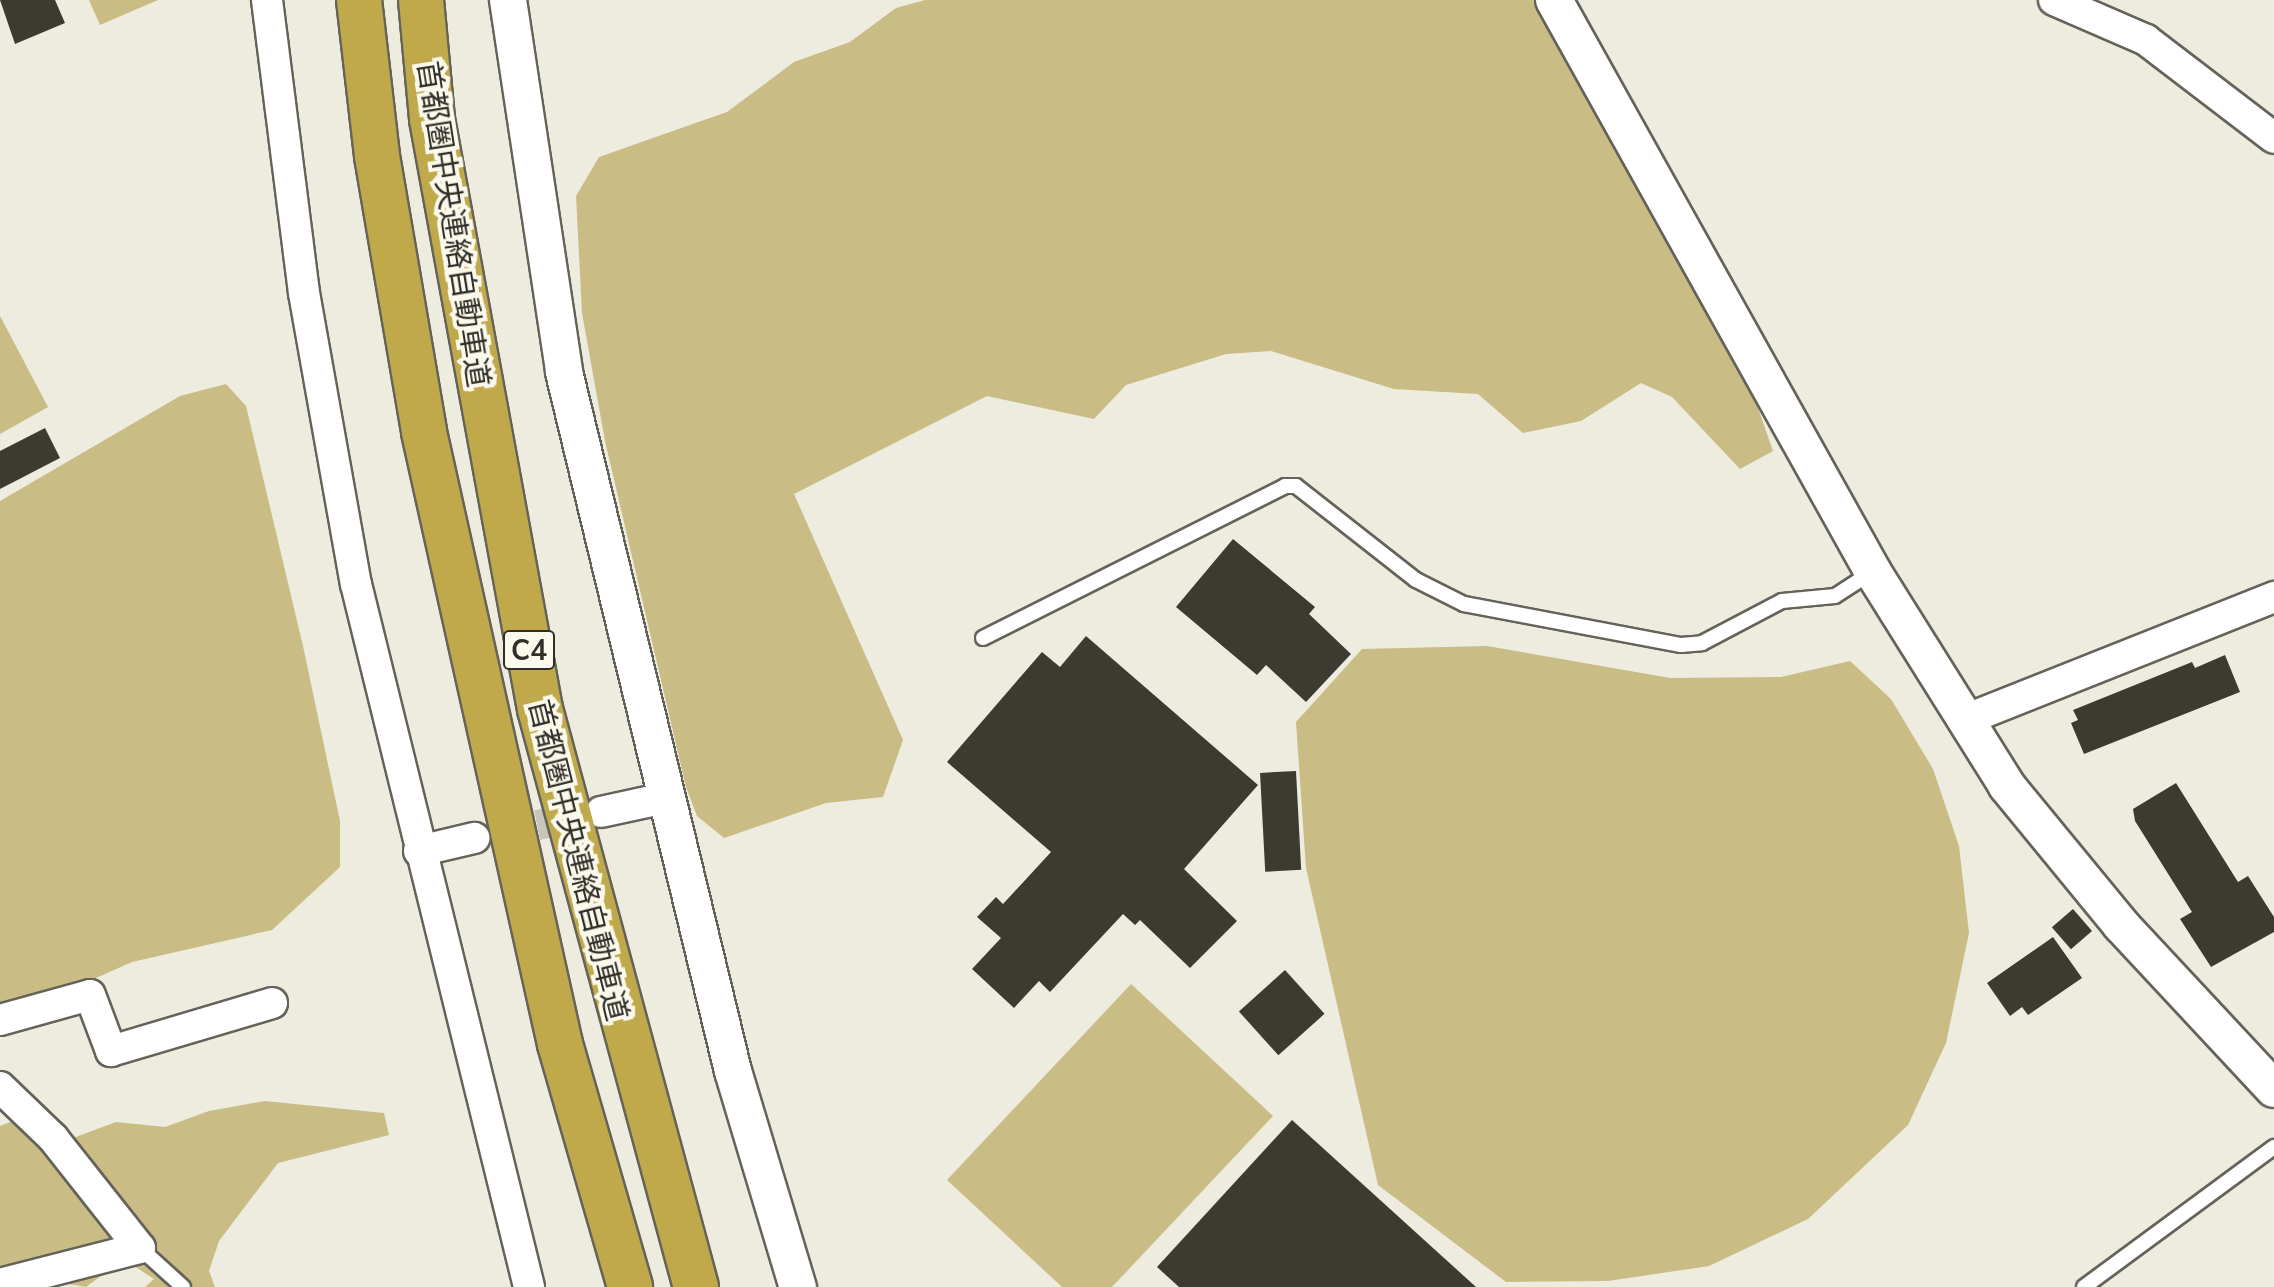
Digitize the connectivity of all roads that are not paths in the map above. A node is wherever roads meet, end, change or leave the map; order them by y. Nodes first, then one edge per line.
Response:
1 (267, 0) edge
2 (359, 0) edge
3 (421, 0) edge
4 (508, 0) edge
5 (1554, 0) edge
6 (2054, 0) edge
7 (2274, 138) edge
8 (1873, 572) junction
9 (2274, 597) edge
10 (983, 638) dead end
11 (1965, 720) junction
12 (665, 798) junction
13 (601, 812) tunnel mouth
14 (474, 838) tunnel mouth
15 (419, 851) junction
16 (272, 1003) dead end
17 (0, 1020) edge
18 (0, 1087) edge
19 (2274, 1089) edge
20 (2274, 1147) edge
21 (140, 1248) junction
22 (0, 1284) edge
23 (183, 1287) edge
24 (529, 1287) edge
25 (630, 1287) edge
26 (696, 1287) edge
27 (798, 1287) edge
28 (2084, 1287) edge

1 - 15 street
2 - 25 highway, 首都圏中央連絡自動車道 / C4
3 - 26 highway, 首都圏中央連絡自動車道 / C4
4 - 12 street
5 - 8 street
6 - 7 street
8 - 10 lane
8 - 11 street
9 - 11 street
11 - 19 street
12 - 13 street
12 - 27 street
14 - 15 street
15 - 24 street
16 - 17 street
18 - 21 street
20 - 28 lane
21 - 22 street
21 - 23 lane

